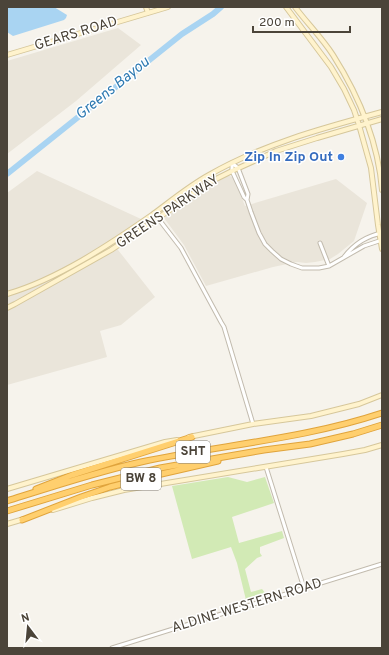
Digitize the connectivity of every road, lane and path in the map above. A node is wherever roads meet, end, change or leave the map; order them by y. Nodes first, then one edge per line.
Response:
1 (146, 7) edge
2 (168, 7) edge
3 (295, 7) edge
4 (289, 8) edge
5 (148, 13) junction
6 (321, 39) junction
7 (315, 44) junction
8 (7, 55) edge
9 (345, 76) junction
10 (339, 80) junction
11 (382, 112) edge
12 (365, 116) junction
13 (357, 119) junction
14 (382, 119) edge
15 (367, 123) junction
16 (359, 125) junction
17 (315, 132) junction
18 (317, 138) junction
19 (232, 163) junction
20 (238, 168) junction
21 (232, 171) junction
22 (194, 184) junction
23 (381, 184) edge
24 (373, 185) junction
25 (198, 190) junction
26 (382, 190) edge
27 (247, 200) junction
28 (154, 213) junction
29 (158, 218) junction
30 (381, 233) edge
31 (381, 241) edge
32 (320, 243) dead end
33 (382, 248) edge
34 (342, 258) junction
35 (329, 266) junction
36 (7, 294) edge
37 (7, 308) edge
38 (382, 395) edge
39 (381, 414) edge
40 (253, 424) junction
41 (382, 425) edge
42 (192, 436) junction
43 (382, 445) edge
44 (264, 450) junction
45 (266, 467) junction
46 (7, 489) edge
47 (7, 500) edge
48 (7, 511) edge
49 (22, 520) junction
50 (7, 524) edge
51 (382, 564) edge
52 (304, 588) junction
53 (112, 648) edge

1 - 5 main road
2 - 5 main road, GEARS ROAD
3 - 6 main road
4 - 7 main road
5 - 8 main road, GEARS ROAD
6 - 7 main road
6 - 9 main road
7 - 10 main road
9 - 10 main road
9 - 12 main road
10 - 13 main road
11 - 12 main road, GREENS PARKWAY
12 - 13 main road, GREENS PARKWAY
12 - 15 main road
13 - 16 main road
13 - 17 main road, GREENS PARKWAY
14 - 15 main road, GREENS PARKWAY
15 - 16 main road, GREENS PARKWAY
15 - 23 main road
16 - 18 main road, GREENS PARKWAY
16 - 24 main road
17 - 18 main road
17 - 19 main road, GREENS PARKWAY
18 - 20 main road, GREENS PARKWAY
19 - 20 street
19 - 21 street
19 - 22 main road, GREENS PARKWAY
20 - 21 main road, GREENS PARKWAY
20 - 27 street
21 - 25 main road, GREENS PARKWAY
21 - 27 street
22 - 25 main road
22 - 28 main road, GREENS PARKWAY
23 - 24 main road
23 - 26 main road
24 - 30 main road
25 - 29 main road, GREENS PARKWAY
27 - 35 street
28 - 29 street
28 - 36 main road, GREENS PARKWAY
29 - 37 main road, GREENS PARKWAY
29 - 40 street
30 - 31 main road
30 - 34 street
31 - 33 main road
31 - 34 street
32 - 35 street
34 - 35 street
38 - 40 main road, BW 8
39 - 47 highway, SHT
40 - 42 main road, BW 8
41 - 44 highway, BW 8
42 - 46 main road, BW 8
42 - 47 highway
43 - 45 main road
44 - 48 highway, SHT
44 - 49 highway, BW 8
45 - 49 main road
45 - 52 street
49 - 50 main road, BW 8
51 - 52 street, ALDINE WESTERN ROAD
52 - 53 street, ALDINE WESTERN ROAD

